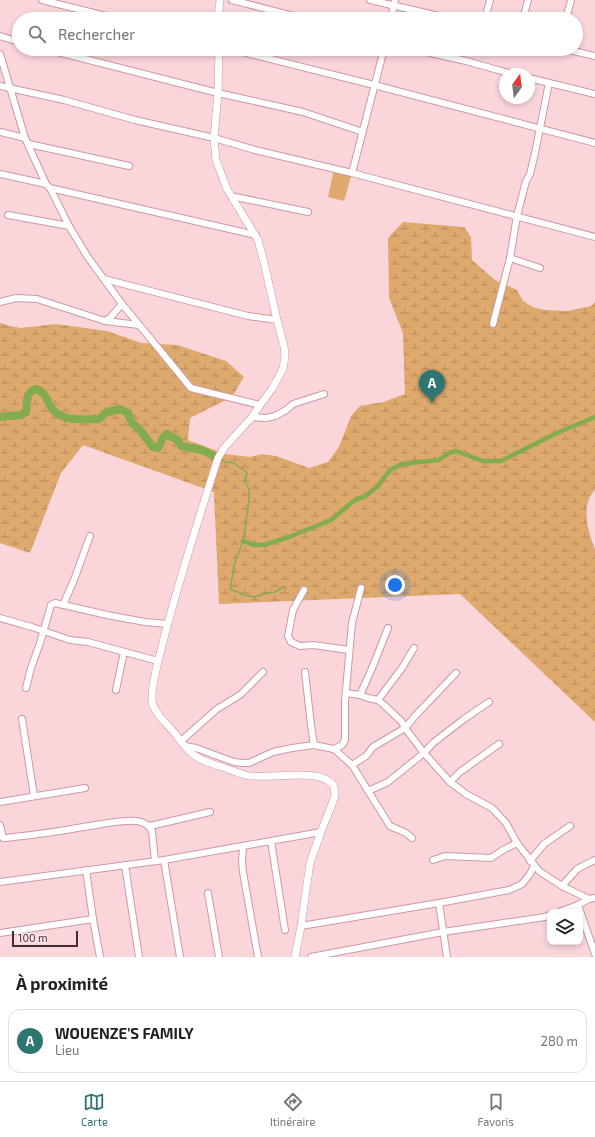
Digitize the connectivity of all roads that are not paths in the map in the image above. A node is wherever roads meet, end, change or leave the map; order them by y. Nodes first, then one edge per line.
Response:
1 (42, 0) edge
2 (69, 0) edge
3 (220, 0) edge
4 (232, 0) edge
5 (370, 0) edge
6 (490, 0) edge
7 (528, 0) edge
8 (571, 0) edge
9 (395, 3) edge
10 (65, 6) junction
11 (89, 12) edge
12 (219, 12) edge
13 (278, 12) edge
14 (427, 12) edge
15 (487, 12) edge
16 (525, 12) edge
17 (568, 12) edge
18 (0, 36) edge
19 (12, 40) edge
20 (583, 53) edge
21 (0, 54) edge
22 (73, 56) edge
23 (218, 56) edge
24 (259, 56) edge
25 (382, 56) edge
26 (444, 56) edge
27 (595, 56) edge
28 (499, 70) edge
29 (535, 79) edge
30 (550, 83) junction
31 (374, 85) junction
32 (0, 86) edge
33 (10, 88) junction
34 (218, 93) junction
35 (595, 94) edge
36 (540, 128) junction
37 (0, 132) edge
38 (363, 132) junction
39 (25, 138) junction
40 (214, 138) junction
41 (595, 143) edge
42 (29, 144) junction
43 (129, 166) dead end
44 (352, 173) junction
45 (0, 174) edge
46 (48, 186) junction
47 (231, 196) junction
48 (308, 212) dead end
49 (8, 215) dead end
50 (518, 216) junction
51 (69, 226) junction
52 (256, 235) junction
53 (595, 237) edge
54 (510, 258) junction
55 (540, 268) dead end
56 (104, 279) junction
57 (0, 302) edge
58 (122, 304) junction
59 (277, 320) junction
60 (105, 321) junction
61 (493, 324) dead end
62 (139, 325) junction
63 (324, 394) dead end
64 (260, 405) junction
65 (252, 417) junction
66 (90, 536) dead end
67 (361, 588) dead end
68 (304, 590) dead end
69 (63, 604) junction
70 (0, 618) edge
71 (168, 624) junction
72 (388, 628) dead end
73 (43, 631) junction
74 (414, 648) dead end
75 (349, 650) junction
76 (124, 652) junction
77 (158, 661) junction
78 (262, 672) dead end
79 (305, 672) dead end
80 (456, 673) dead end
81 (26, 688) dead end
82 (116, 690) dead end
83 (346, 693) junction
84 (360, 695) junction
85 (378, 700) junction
86 (488, 702) dead end
87 (22, 719) dead end
88 (405, 728) junction
89 (183, 744) junction
90 (498, 744) dead end
91 (314, 745) junction
92 (334, 749) junction
93 (424, 753) junction
94 (352, 765) junction
95 (450, 782) junction
96 (86, 788) dead end
97 (368, 790) junction
98 (34, 796) junction
99 (0, 802) edge
100 (210, 812) dead end
101 (0, 825) edge
102 (150, 826) junction
103 (570, 826) dead end
104 (321, 832) junction
105 (2, 838) edge
106 (412, 838) dead end
107 (271, 841) junction
108 (517, 843) junction
109 (243, 846) junction
110 (164, 860) junction
111 (433, 860) dead end
112 (595, 860) edge
113 (155, 861) junction
114 (532, 863) junction
115 (125, 865) junction
116 (86, 870) junction
117 (0, 882) edge
118 (562, 886) junction
119 (208, 892) dead end
120 (592, 899) edge
121 (439, 903) junction
122 (578, 905) junction
123 (567, 909) edge
124 (547, 916) edge
125 (93, 919) junction
126 (301, 926) junction
127 (285, 930) dead end
128 (443, 932) junction
129 (0, 933) edge
130 (594, 950) edge
131 (100, 957) edge
132 (139, 957) edge
133 (180, 957) edge
134 (219, 957) edge
135 (258, 957) edge
136 (295, 957) edge
137 (311, 957) edge
138 (447, 957) edge

1 - 10 street
2 - 10 street
3 - 12 main road
4 - 13 street
5 - 9 street
6 - 15 street
7 - 16 street
8 - 17 street
9 - 14 street
10 - 11 street
18 - 19 street
20 - 27 street
21 - 33 street
22 - 34 street
23 - 34 main road
24 - 31 street
25 - 31 street
26 - 28 street
29 - 30 street
30 - 35 street
30 - 36 street
31 - 36 street
31 - 38 street
32 - 33 street
33 - 39 street
33 - 40 street
34 - 38 street
34 - 40 main road
36 - 41 street
36 - 50 street
37 - 39 street
38 - 44 street
39 - 42 street
40 - 44 street
40 - 47 main road
42 - 43 street
42 - 46 street
44 - 50 street
45 - 46 street
46 - 51 street
46 - 52 street
47 - 48 street
47 - 52 main road
49 - 51 street
50 - 53 street
50 - 54 street
51 - 56 street
52 - 59 main road
54 - 55 street
54 - 61 street
56 - 58 street
56 - 59 street
57 - 60 street
58 - 60 street
58 - 62 street
59 - 64 main road
60 - 62 street
62 - 64 street
63 - 65 street
64 - 65 main road
65 - 71 main road
66 - 69 street
67 - 75 street
68 - 75 street
69 - 71 street
69 - 73 street
70 - 73 street
71 - 77 main road
72 - 84 street
73 - 76 street
73 - 81 street
74 - 85 street
75 - 83 street
76 - 77 street
76 - 82 street
77 - 89 main road
78 - 89 street
79 - 91 street
80 - 88 street
83 - 84 street
83 - 92 street
84 - 85 street
85 - 88 street
86 - 93 street
87 - 98 street
88 - 93 street
88 - 94 street
89 - 91 street
89 - 104 main road
90 - 95 street
91 - 92 street
92 - 94 street
93 - 95 street
93 - 97 street
94 - 97 street
95 - 108 street
96 - 98 street
97 - 106 street
98 - 99 street
100 - 102 street
101 - 105 street
102 - 105 street
102 - 113 street
103 - 114 street
104 - 107 street
104 - 126 main road
107 - 109 street
107 - 127 street
108 - 111 street
108 - 114 street
109 - 110 street
109 - 135 street
110 - 113 street
110 - 133 street
112 - 118 street
113 - 115 street
114 - 118 street
114 - 121 street
115 - 116 street
115 - 132 street
116 - 117 street
116 - 125 street
118 - 120 street
119 - 134 street
120 - 122 street
121 - 126 street
121 - 128 street
122 - 123 street
122 - 130 street
124 - 128 street
125 - 129 street
125 - 131 street
126 - 136 main road
128 - 137 street
128 - 138 street

